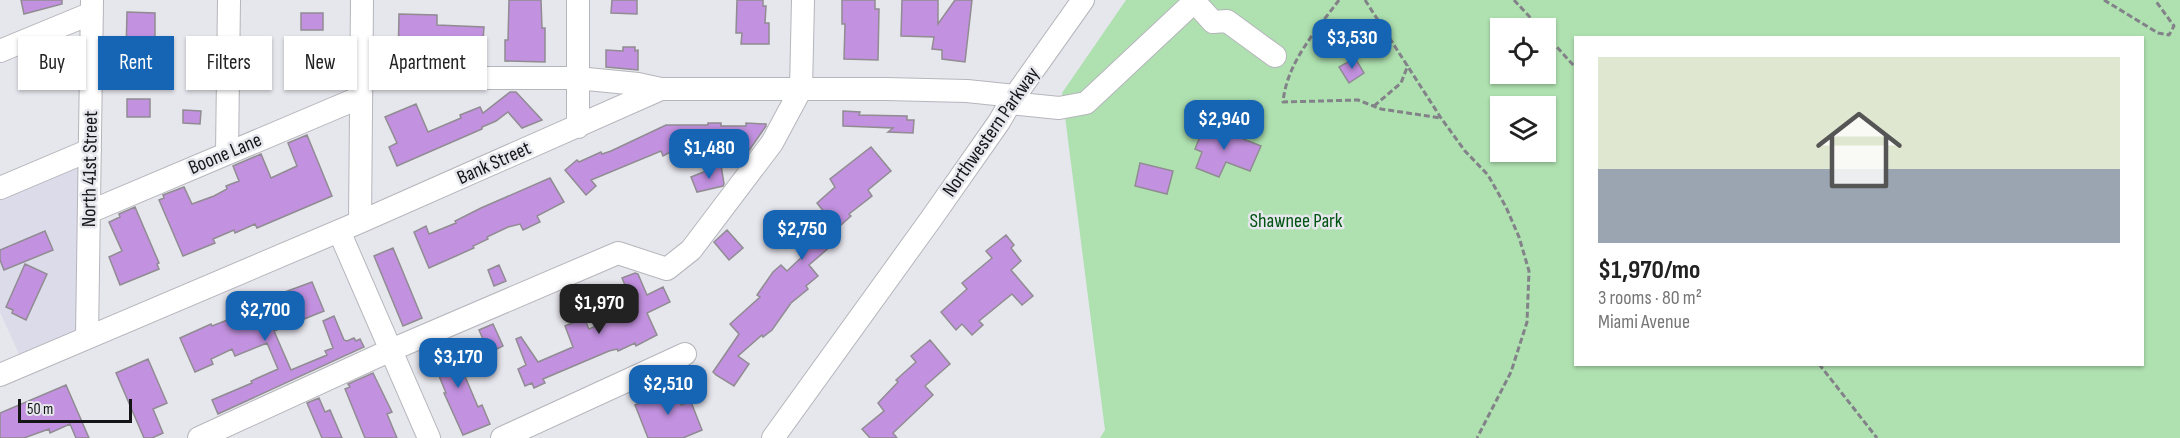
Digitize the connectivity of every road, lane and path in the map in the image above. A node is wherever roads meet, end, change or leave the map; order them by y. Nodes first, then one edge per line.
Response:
1 (229, 0) edge
2 (362, 0) edge
3 (578, 0) edge
4 (803, 0) edge
5 (1083, 0) edge
6 (1339, 0) edge
7 (1365, 0) edge
8 (1514, 0) edge
9 (2104, 0) edge
10 (2155, 0) edge
11 (1195, 1) edge
12 (92, 6) edge
13 (1531, 18) edge
14 (1556, 46) edge
15 (0, 51) edge
16 (1275, 56) dead end
17 (1408, 65) junction
18 (1574, 66) edge
19 (577, 78) junction
20 (362, 87) junction
21 (660, 89) junction
22 (801, 89) junction
23 (1012, 100) junction
24 (1374, 106) junction
25 (1441, 118) junction
26 (578, 127) junction
27 (90, 150) junction
28 (227, 153) junction
29 (0, 188) edge
30 (89, 212) junction
31 (360, 222) junction
32 (339, 231) junction
33 (87, 337) junction
34 (391, 350) junction
35 (685, 354) dead end
36 (1822, 366) edge
37 (0, 375) edge
38 (199, 438) edge
39 (429, 438) edge
40 (502, 438) edge
41 (773, 438) edge
42 (1477, 438) edge
43 (1877, 438) edge

1 - 28 street
2 - 20 street
3 - 19 street
4 - 22 street
5 - 23 street, Northwestern Parkway
6 - 24 path
7 - 17 path
8 - 13 path
9 - 10 path
11 - 16 street
11 - 23 street, Bank Street
12 - 15 street
12 - 27 street, North 41st Street
14 - 18 path
17 - 24 path
17 - 25 path
19 - 20 street, Boone Lane
19 - 21 street, Boone Lane
19 - 26 street
20 - 28 street, Boone Lane
20 - 31 street
21 - 22 street, Bank Street
21 - 26 street, Bank Street
22 - 23 street, Bank Street
22 - 34 street
23 - 41 street, Northwestern Parkway
24 - 25 path
25 - 42 path
26 - 31 street, Bank Street
27 - 29 street
27 - 30 street, North 41st Street
28 - 30 street, Boone Lane
30 - 33 street, North 41st Street
31 - 32 street, Bank Street
32 - 33 street, Bank Street
32 - 34 street
33 - 37 street, Bank Street
34 - 38 street
34 - 39 street
35 - 40 street
36 - 43 path

